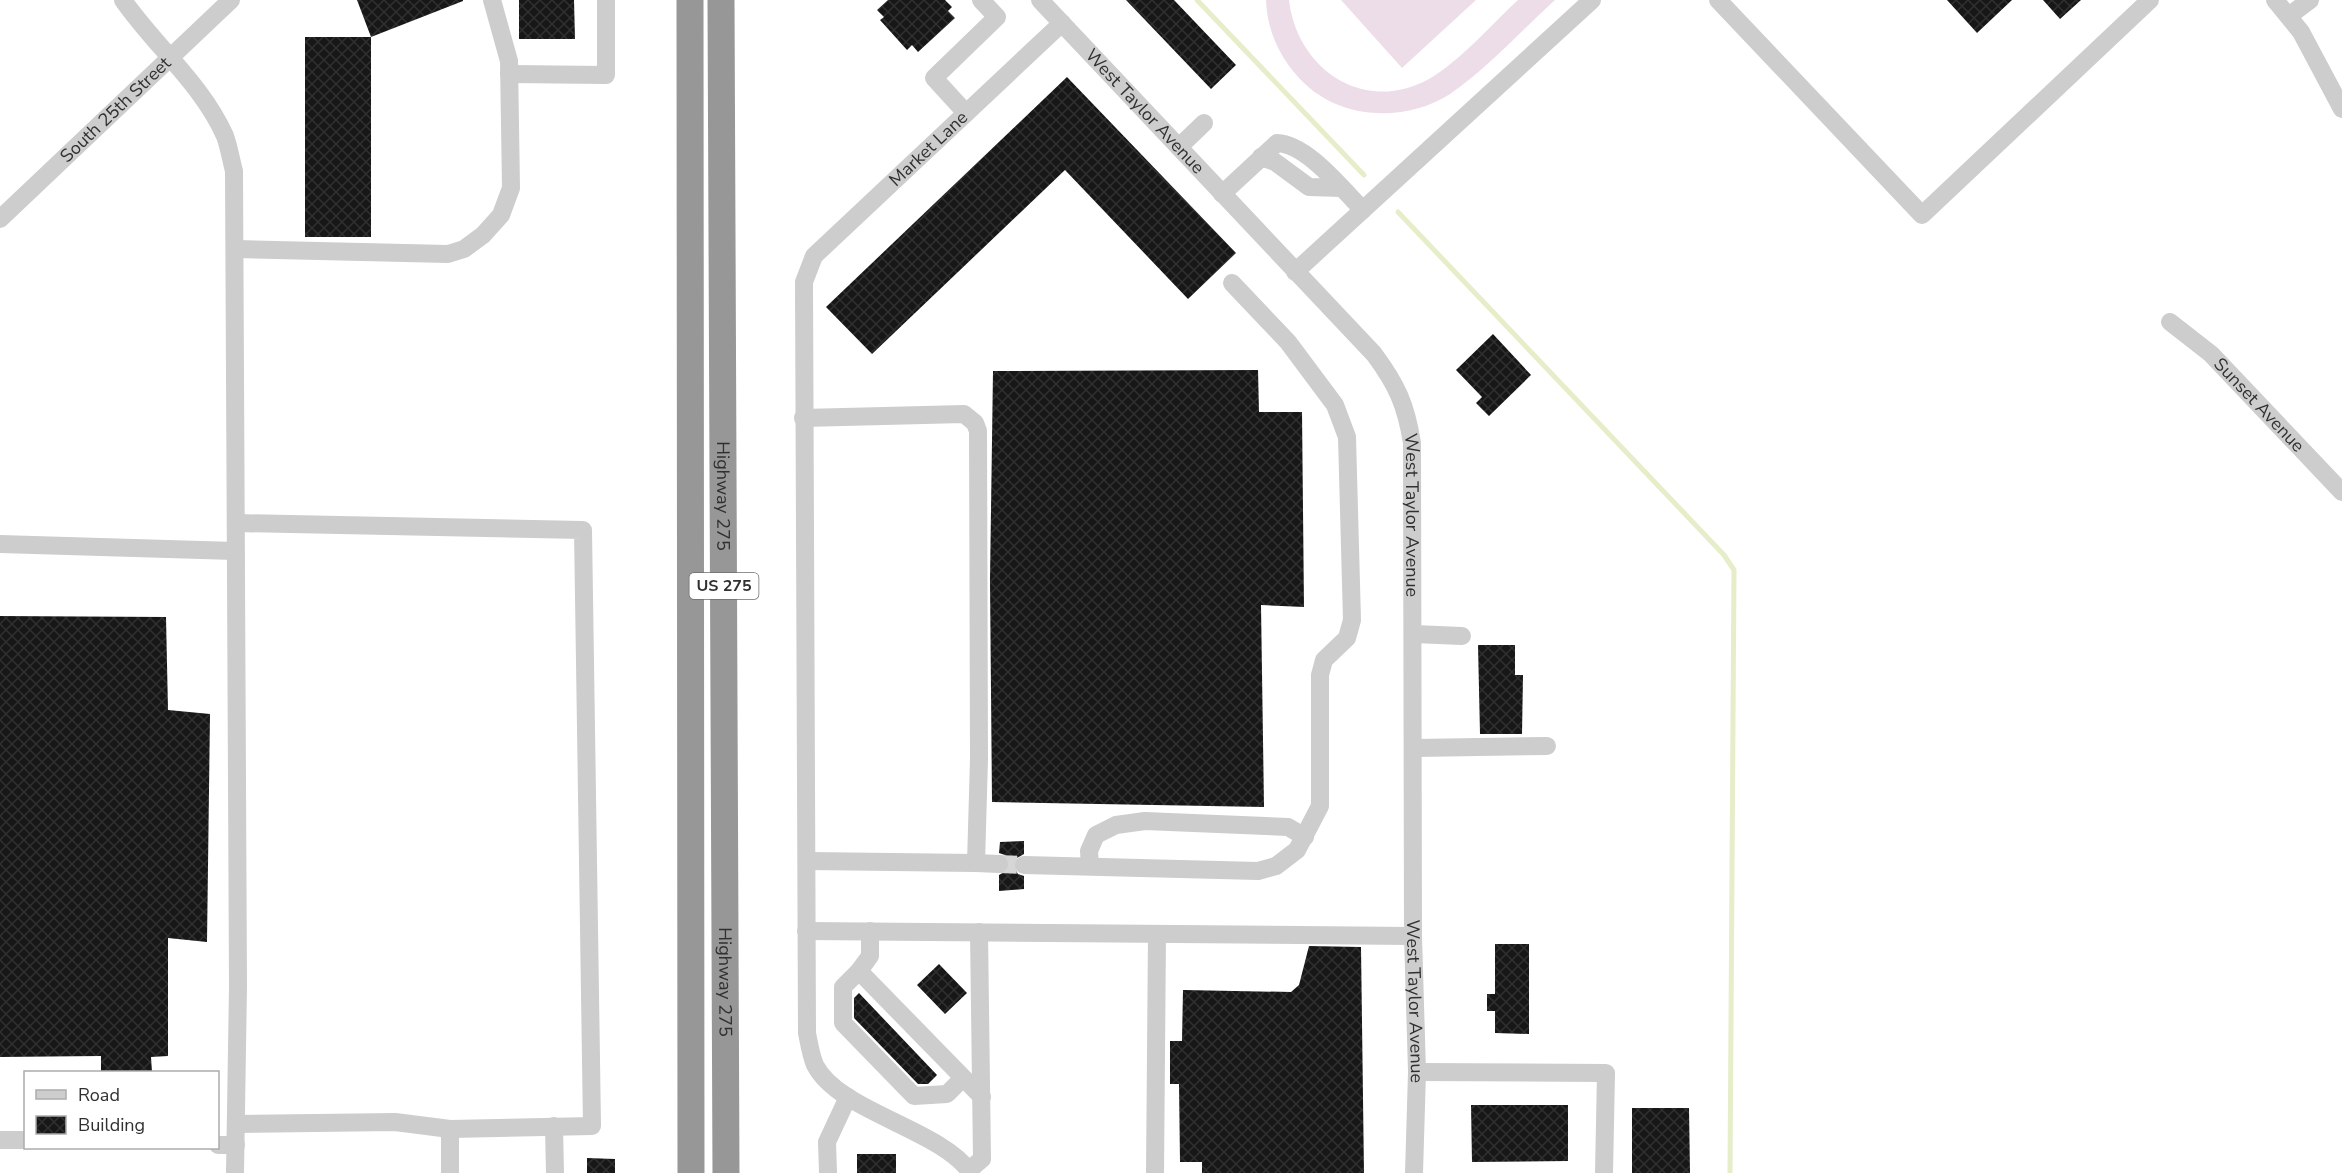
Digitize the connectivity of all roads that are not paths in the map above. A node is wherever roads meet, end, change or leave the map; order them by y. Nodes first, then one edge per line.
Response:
1 (123, 0) edge
2 (231, 0) edge
3 (492, 0) edge
4 (606, 0) edge
5 (690, 0) edge
6 (721, 0) edge
7 (981, 0) edge
8 (1592, 0) edge
9 (1718, 0) edge
10 (2150, 0) edge
11 (2275, 0) edge
12 (2310, 0) edge
13 (1047, 2) edge
14 (2290, 15) junction
15 (1062, 23) junction
16 (168, 58) junction
17 (509, 74) junction
18 (2342, 109) edge
19 (966, 113) junction
20 (1204, 123) dead end
21 (1179, 147) junction
22 (1222, 194) junction
23 (1363, 210) junction
24 (0, 219) edge
25 (236, 249) junction
26 (1295, 272) junction
27 (1232, 283) dead end
28 (2170, 322) dead end
29 (803, 418) junction
30 (2342, 492) edge
31 (236, 523) junction
32 (0, 544) edge
33 (235, 551) junction
34 (1414, 634) junction
35 (1462, 636) dead end
36 (1547, 746) dead end
37 (1415, 748) junction
38 (1305, 837) junction
39 (807, 861) junction
40 (976, 863) junction
41 (999, 864) tunnel mouth
42 (1024, 865) tunnel mouth
43 (1090, 866) junction
44 (806, 931) junction
45 (870, 931) junction
46 (980, 932) junction
47 (1157, 934) junction
48 (1413, 936) junction
49 (859, 971) junction
50 (1417, 1072) junction
51 (963, 1078) junction
52 (848, 1097) junction
53 (982, 1097) junction
54 (236, 1124) junction
55 (554, 1126) junction
56 (450, 1128) junction
57 (0, 1140) edge
58 (24, 1140) edge
59 (227, 1145) edge
60 (970, 1171) edge
61 (235, 1173) edge
62 (450, 1173) edge
63 (555, 1173) edge
64 (691, 1173) edge
65 (726, 1173) edge
66 (828, 1173) edge
67 (1155, 1173) edge
68 (1414, 1173) edge
69 (1604, 1173) edge

1 - 16 street
2 - 16 street, South 25th Street
3 - 17 street
4 - 17 street
5 - 64 highway, Highway 275 / US 275
6 - 65 highway, Highway 275 / US 275
7 - 19 street
8 - 23 street
9 - 10 street
11 - 14 street
12 - 14 street
13 - 15 street, West Taylor Avenue
14 - 18 street
15 - 19 street, Market Lane
15 - 21 street, West Taylor Avenue
16 - 24 street, South 25th Street
16 - 25 street
17 - 25 street
19 - 29 street, Market Lane
20 - 21 street
21 - 22 street, West Taylor Avenue
22 - 23 street
22 - 26 street, West Taylor Avenue
23 - 26 street
25 - 31 street
26 - 34 street, West Taylor Avenue
27 - 38 street
28 - 30 street, Sunset Avenue
29 - 39 street
29 - 40 street
31 - 33 street
31 - 55 street
32 - 33 street
33 - 54 street
34 - 35 street
34 - 37 street, West Taylor Avenue
36 - 37 street
37 - 48 street, West Taylor Avenue
38 - 43 street
38 - 43 street
39 - 40 street
39 - 44 street
40 - 41 street
42 - 43 street
44 - 45 street
44 - 52 street
45 - 46 street
45 - 49 street
46 - 47 street
46 - 53 street
47 - 48 street
47 - 67 street
48 - 50 street, West Taylor Avenue
49 - 51 street
49 - 51 street
50 - 68 street, West Taylor Avenue
50 - 69 street
51 - 53 street
52 - 60 street
52 - 66 street
53 - 60 street
54 - 56 street
54 - 59 street
55 - 56 street
55 - 63 street
56 - 62 street
57 - 58 street
59 - 61 street

